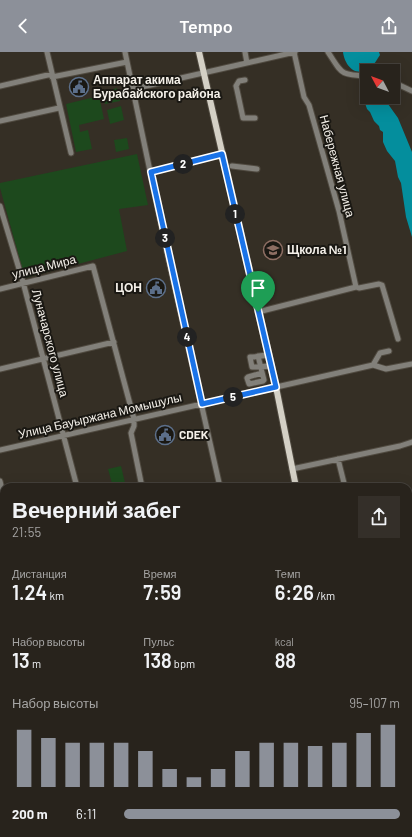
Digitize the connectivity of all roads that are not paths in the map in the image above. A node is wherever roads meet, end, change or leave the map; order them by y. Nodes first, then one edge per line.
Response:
1 (47, 52) edge
2 (125, 52) edge
3 (199, 52) edge
4 (245, 52) edge
5 (294, 52) edge
6 (328, 52) edge
7 (127, 62) junction
8 (247, 63) junction
9 (203, 74) junction
10 (52, 75) junction
11 (360, 76) edge
12 (245, 80) dead end
13 (400, 85) edge
14 (0, 86) edge
15 (134, 89) junction
16 (412, 91) edge
17 (59, 108) junction
18 (255, 118) dead end
19 (0, 122) edge
20 (71, 152) dead end
21 (222, 154) junction
22 (232, 166) dead end
23 (258, 169) dead end
24 (151, 172) junction
25 (0, 206) edge
26 (23, 282) junction
27 (356, 287) junction
28 (0, 289) edge
29 (258, 312) junction
30 (398, 339) dead end
31 (114, 342) junction
32 (388, 351) dead end
33 (268, 355) junction
34 (258, 356) junction
35 (43, 358) junction
36 (412, 364) edge
37 (373, 365) junction
38 (270, 366) junction
39 (261, 367) junction
40 (0, 369) edge
41 (262, 373) dead end
42 (276, 387) junction
43 (202, 404) junction
44 (134, 419) junction
45 (63, 435) junction
46 (412, 442) edge
47 (0, 450) edge
48 (338, 459) junction
49 (292, 469) junction
50 (76, 483) edge
51 (141, 483) edge
52 (219, 483) edge
53 (295, 483) edge
54 (344, 483) edge

1 - 10 street
2 - 7 street
3 - 9 main road
4 - 8 street
5 - 8 street
5 - 27 street, Набережная улица
6 - 11 street
7 - 10 street
7 - 15 street
8 - 9 street
9 - 15 street
9 - 21 main road
10 - 14 street
10 - 17 street
12 - 18 street
13 - 16 street
15 - 24 street
17 - 19 street
17 - 20 street
21 - 24 street
21 - 29 main road
22 - 23 street
24 - 43 street
25 - 26 street, Луначарского улица
26 - 28 street, улица Мира
26 - 31 street, улица Мира
26 - 35 street, Луначарского улица
27 - 29 street
27 - 30 street
29 - 33 main road
31 - 35 street
31 - 44 street
32 - 37 street
33 - 34 street
33 - 38 main road
34 - 39 street
34 - 39 street
35 - 40 street
35 - 45 street, Луначарского улица
36 - 37 street
37 - 42 street, Улица Бауыржана Момышулы
38 - 39 street
38 - 42 main road
39 - 41 street
42 - 43 street, Улица Бауыржана Момышулы
42 - 49 main road
43 - 44 street, Улица Бауыржана Момышулы
43 - 52 street
44 - 45 street, Улица Бауыржана Момышулы
44 - 51 street
45 - 47 street, Улица Бауыржана Момышулы
45 - 50 street, Луначарского улица
46 - 48 street
48 - 49 street
48 - 54 street
49 - 53 main road

